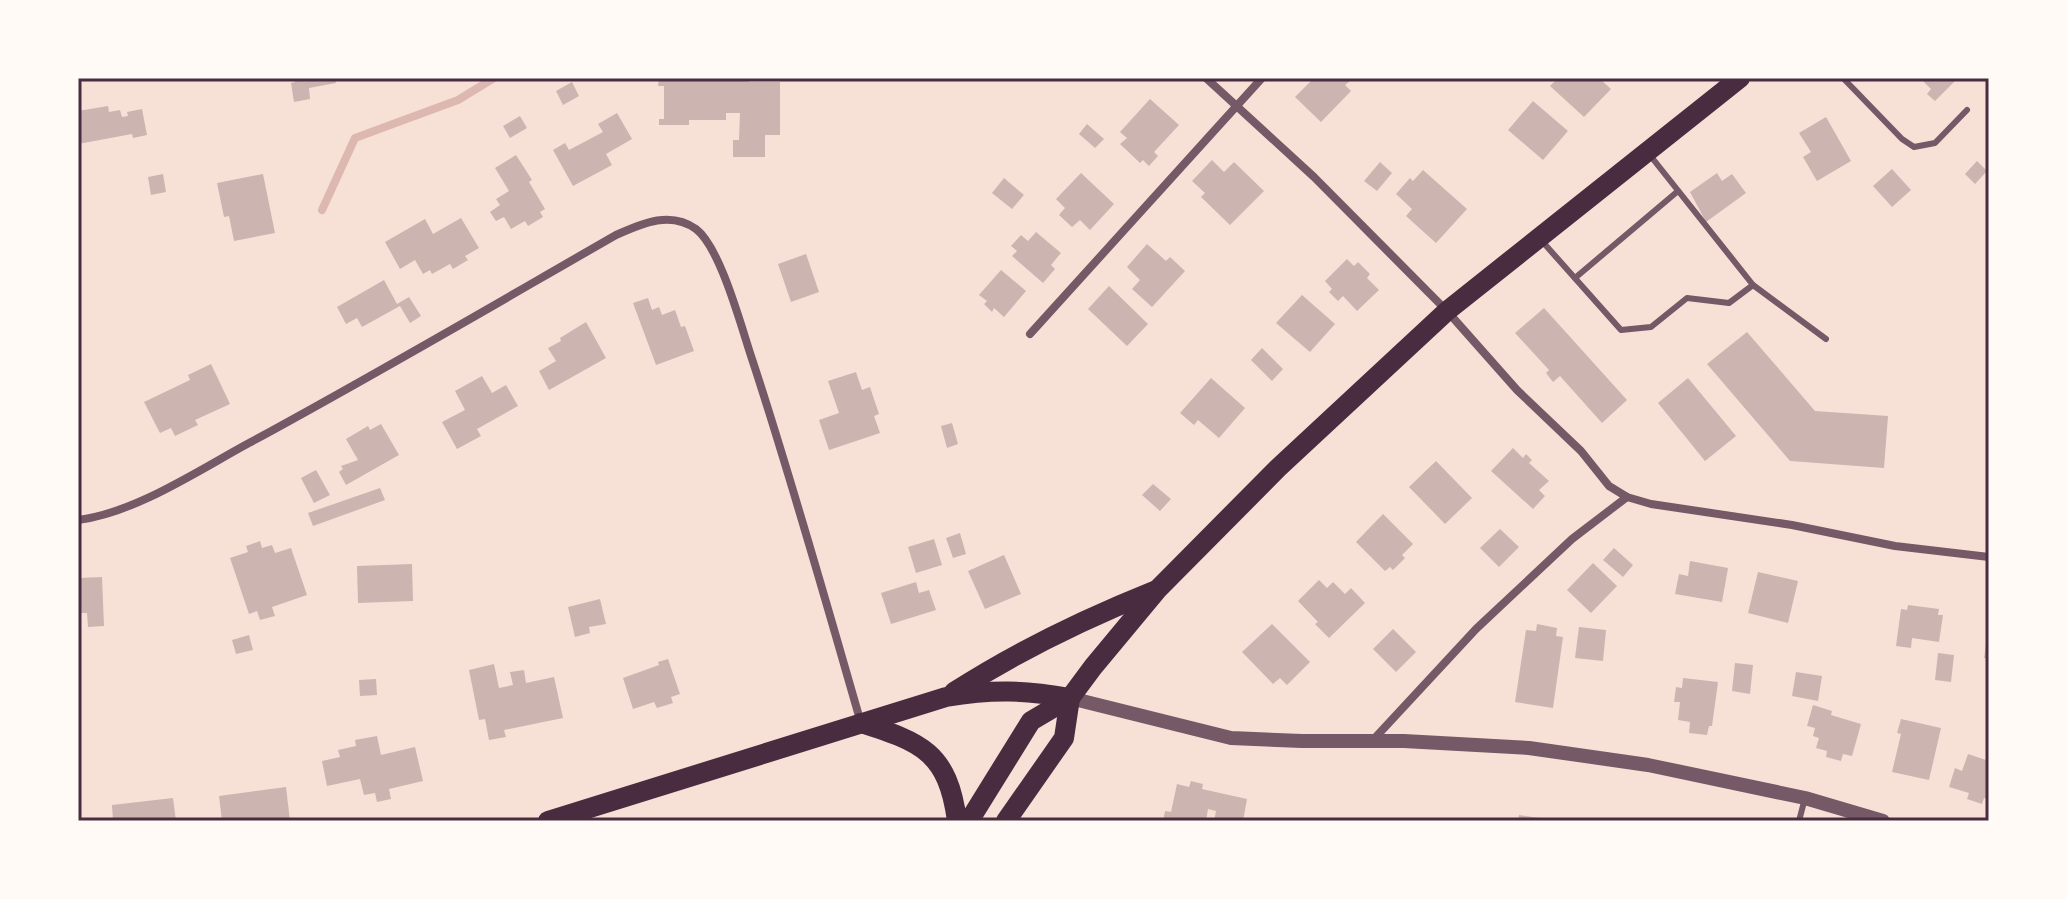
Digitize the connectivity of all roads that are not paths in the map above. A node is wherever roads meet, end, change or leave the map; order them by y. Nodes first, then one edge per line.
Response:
1 (1206, 78) edge
2 (1262, 78) edge
3 (1740, 78) edge
4 (1843, 78) edge
5 (1236, 107) junction
6 (1967, 110) dead end
7 (1646, 151) junction
8 (1678, 191) junction
9 (1539, 237) junction
10 (1575, 278) junction
11 (1753, 285) junction
12 (1447, 311) junction
13 (1030, 334) dead end
14 (1826, 339) dead end
15 (1627, 497) junction
16 (78, 520) edge
17 (1989, 557) edge
18 (1157, 590) junction
19 (946, 697) junction
20 (1070, 698) junction
21 (861, 723) junction
22 (1372, 741) junction
23 (1805, 798) junction
24 (548, 821) edge
25 (957, 821) edge
26 (969, 821) edge
27 (1006, 821) edge
28 (1799, 821) edge
29 (1883, 821) edge

1 - 5 street
2 - 5 street
3 - 7 main road
4 - 6 lane
5 - 12 street
5 - 13 street
7 - 8 lane
7 - 9 main road
8 - 10 lane
8 - 11 lane
9 - 10 lane
9 - 12 main road
10 - 11 lane
11 - 14 lane
12 - 15 street
12 - 18 main road
15 - 17 street
15 - 22 street
16 - 21 street
18 - 19 main road
18 - 20 main road
19 - 20 main road
19 - 21 main road
20 - 22 street
20 - 26 main road
20 - 27 main road
21 - 24 main road
21 - 25 main road
22 - 23 street
23 - 28 lane
23 - 29 street

